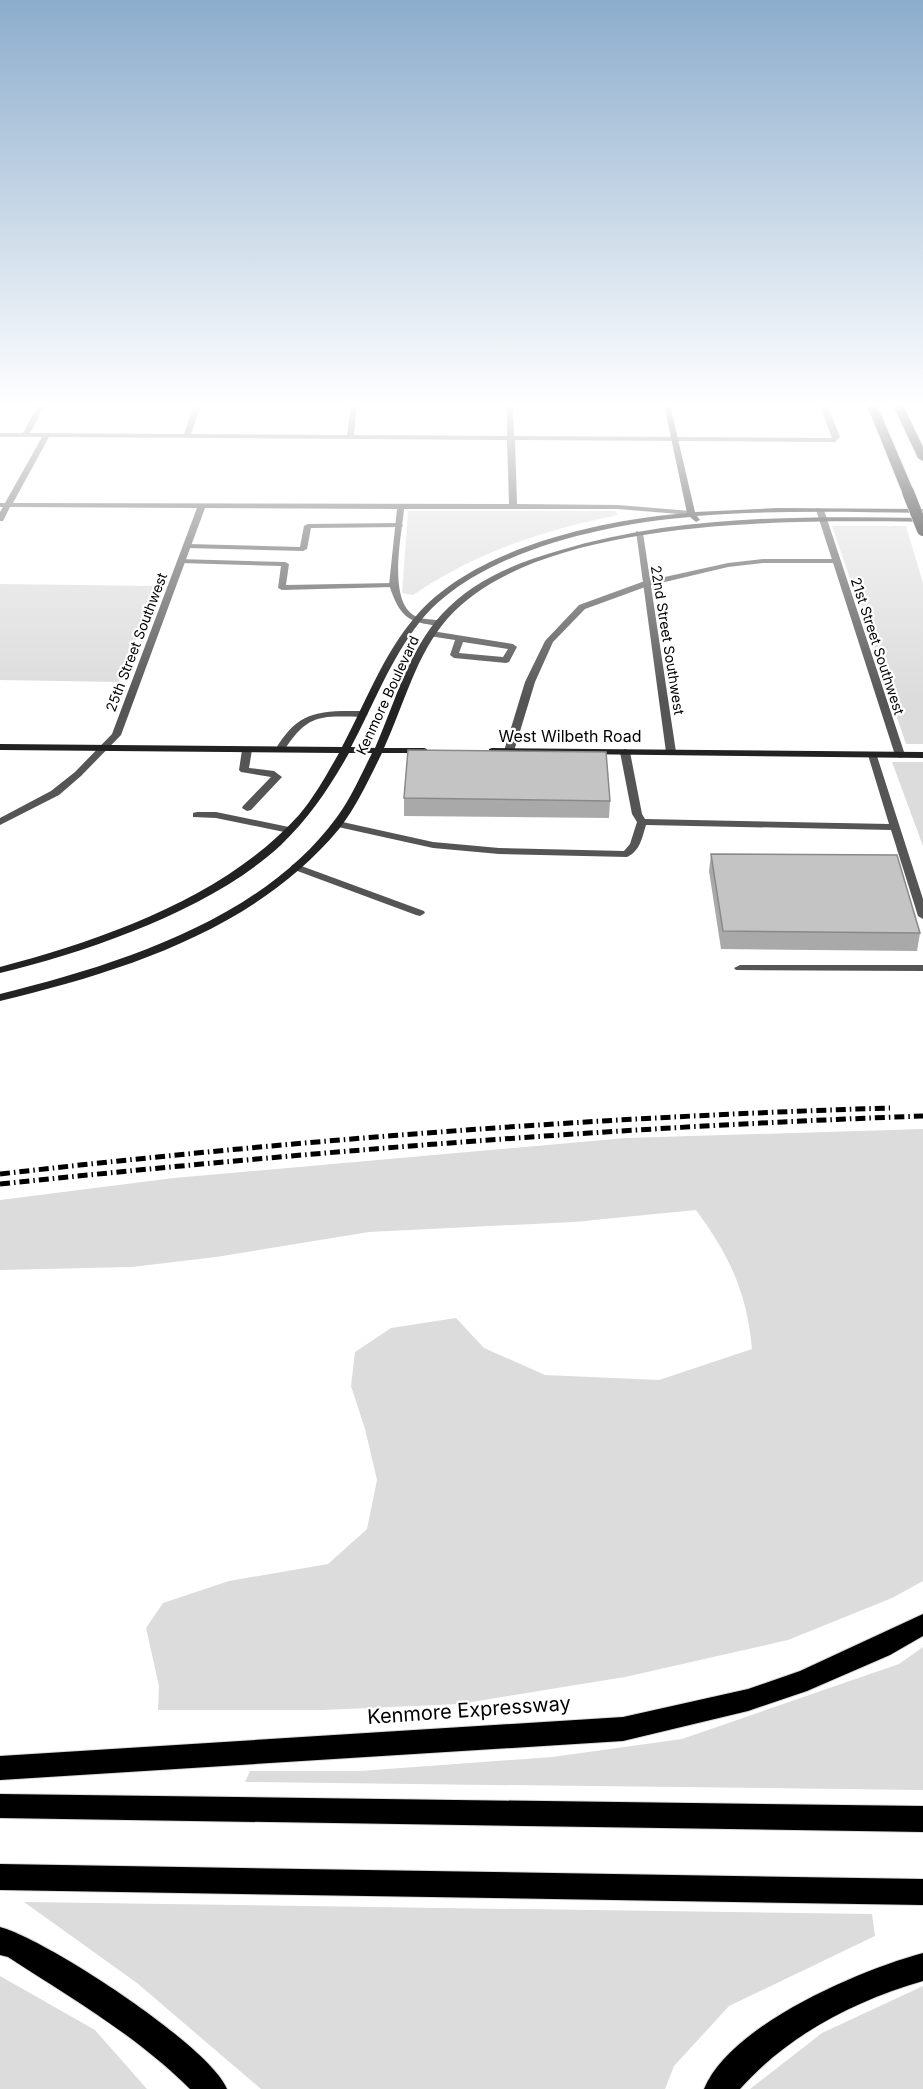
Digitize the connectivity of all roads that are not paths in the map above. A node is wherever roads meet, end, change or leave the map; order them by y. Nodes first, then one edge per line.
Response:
1 (513, 502) edge
2 (689, 502) edge
3 (912, 502) edge
4 (4, 505) edge
5 (401, 505) junction
6 (202, 506) junction
7 (513, 506) junction
8 (923, 511) edge
9 (691, 513) junction
10 (821, 515) junction
11 (0, 519) edge
12 (923, 520) edge
13 (698, 524) junction
14 (399, 525) junction
15 (923, 530) edge
16 (639, 533) junction
17 (187, 546) junction
18 (303, 549) junction
19 (181, 561) junction
20 (836, 561) junction
21 (285, 564) junction
22 (645, 584) junction
23 (393, 585) junction
24 (415, 621) junction
25 (439, 623) junction
26 (432, 634) junction
27 (460, 639) junction
28 (363, 714) junction
29 (0, 747) edge
30 (102, 749) junction
31 (247, 750) junction
32 (280, 750) junction
33 (344, 750) junction
34 (379, 750) junction
35 (438, 751) edge
36 (485, 751) edge
37 (509, 751) junction
38 (626, 752) junction
39 (671, 752) junction
40 (873, 755) junction
41 (900, 755) junction
42 (923, 755) edge
43 (247, 808) dead end
44 (197, 815) dead end
45 (0, 822) edge
46 (642, 822) junction
47 (338, 824) junction
48 (894, 827) junction
49 (289, 830) junction
50 (296, 867) junction
51 (420, 913) dead end
52 (923, 916) edge
53 (740, 968) dead end
54 (923, 968) edge
55 (0, 970) edge
56 (0, 998) edge
57 (923, 1624) edge
58 (0, 1768) edge
59 (0, 1806) edge
60 (923, 1819) edge
61 (0, 1877) edge
62 (923, 1892) edge
63 (0, 1941) edge
64 (923, 1967) edge
65 (212, 2089) edge
66 (719, 2089) edge

1 - 7 street
2 - 9 main road
3 - 15 highway, bridge
4 - 6 street
4 - 11 street
5 - 6 street
5 - 7 street
5 - 14 street
6 - 17 street, 25th Street Southwest
7 - 9 street
8 - 10 main road, Kenmore Boulevard
9 - 10 main road, Kenmore Boulevard
9 - 13 main road
9 - 24 main road, Kenmore Boulevard
10 - 12 main road, Kenmore Boulevard
10 - 13 main road, Kenmore Boulevard
10 - 20 street, 21st Street Southwest
13 - 16 main road, Kenmore Boulevard
14 - 18 street
14 - 23 street
16 - 22 street, 22nd Street Southwest
16 - 25 main road, Kenmore Boulevard
17 - 18 street
17 - 19 street, 25th Street Southwest
18 - 21 street
19 - 21 street
19 - 30 street, 25th Street Southwest
20 - 22 street
20 - 41 street, 21st Street Southwest
21 - 23 street
22 - 37 street
22 - 39 street, 22nd Street Southwest
23 - 24 street
24 - 25 street
24 - 28 main road, Kenmore Boulevard
25 - 26 main road, Kenmore Boulevard
26 - 27 street
26 - 34 main road, Kenmore Boulevard
27 - 27 street
28 - 32 street
28 - 33 main road, Kenmore Boulevard
29 - 30 main road
30 - 31 main road
30 - 45 street, 25th Street Southwest
31 - 32 main road
31 - 43 street
32 - 33 main road
33 - 34 main road
33 - 49 main road, Kenmore Boulevard
34 - 35 main road
34 - 47 main road, Kenmore Boulevard
36 - 37 main road, West Wilbeth Road
37 - 38 main road, West Wilbeth Road
38 - 39 main road, West Wilbeth Road
38 - 46 street
39 - 40 main road, West Wilbeth Road
40 - 41 main road, West Wilbeth Road
40 - 48 street
41 - 42 main road, West Wilbeth Road
44 - 49 street
46 - 47 street
46 - 48 street
47 - 50 main road, Kenmore Boulevard
48 - 52 street
49 - 55 main road, Kenmore Boulevard
50 - 51 street
50 - 56 main road, Kenmore Boulevard
53 - 54 street
57 - 58 highway, Kenmore Expressway
59 - 60 highway
61 - 62 highway
63 - 65 highway
64 - 66 highway

